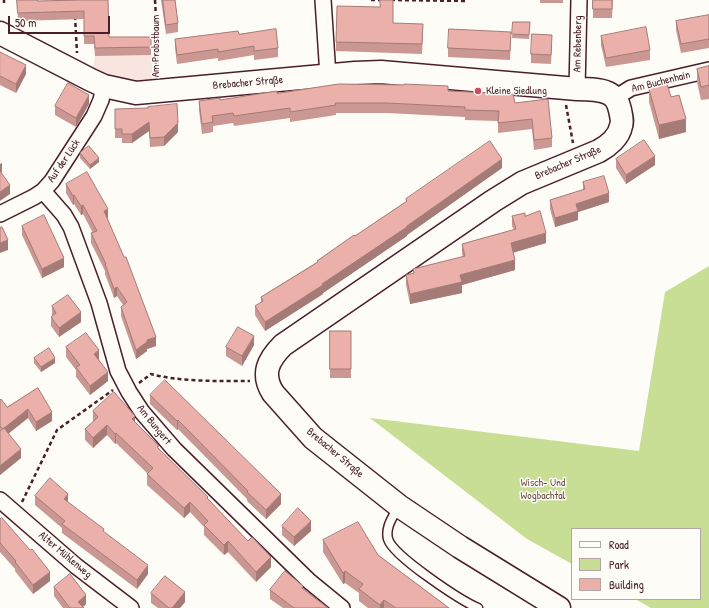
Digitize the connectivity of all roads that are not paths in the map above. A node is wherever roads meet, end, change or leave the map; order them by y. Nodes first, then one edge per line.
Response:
1 (323, 0) edge
2 (579, 0) edge
3 (0, 33) edge
4 (709, 70) edge
5 (328, 76) junction
6 (104, 86) junction
7 (569, 88) junction
8 (615, 98) junction
9 (43, 191) junction
10 (0, 214) edge
11 (0, 500) edge
12 (399, 506) junction
13 (131, 608) edge
14 (342, 608) edge
15 (478, 608) edge
16 (559, 608) edge

1 - 5 street
2 - 7 street, Am Rebenberg
3 - 6 street, Brebacher Straße
4 - 8 street, Am Buchenhain
5 - 6 street, Brebacher Straße
5 - 7 street, Brebacher Straße
6 - 9 street, Auf der Lück
7 - 8 street, Brebacher Straße
8 - 12 street, Brebacher Straße
9 - 10 street, Auf der Lück
9 - 14 street, Am Bungert
11 - 13 street, Alter Mühlenweg
12 - 15 lane
12 - 16 street, Brebacher Straße

